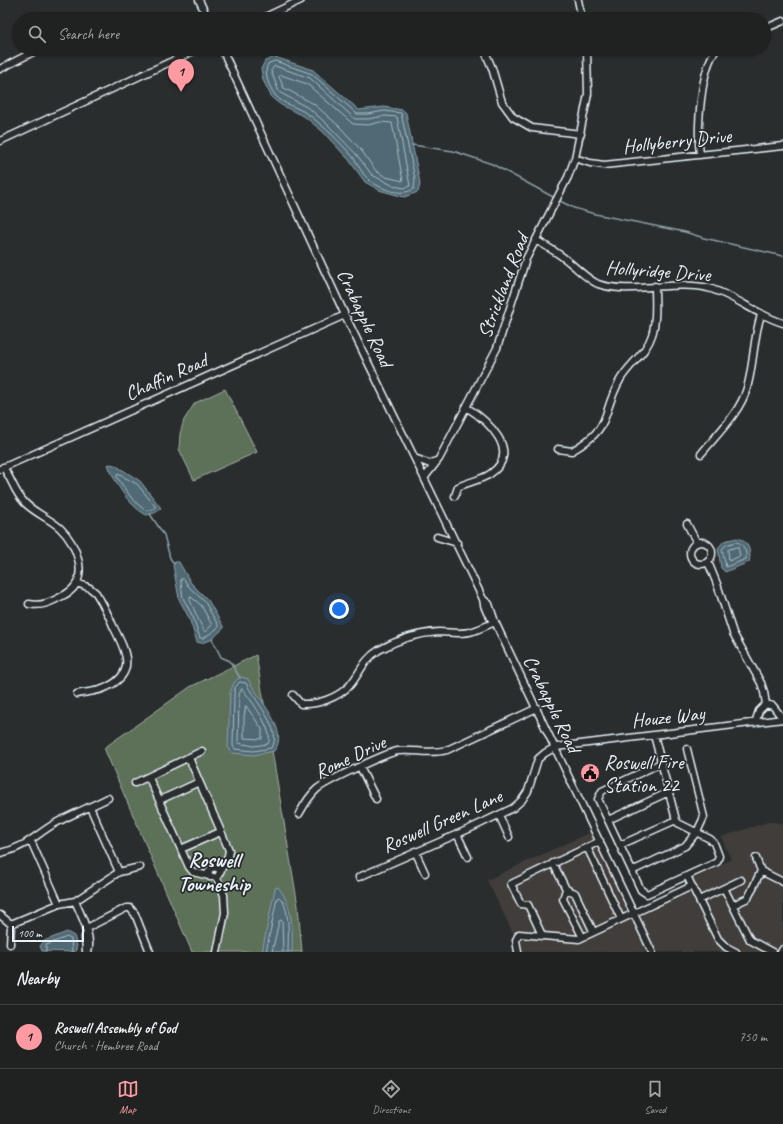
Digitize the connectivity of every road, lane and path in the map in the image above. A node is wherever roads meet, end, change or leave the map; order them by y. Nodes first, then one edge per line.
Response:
1 (200, 0) edge
2 (301, 0) edge
3 (578, 0) edge
4 (205, 12) edge
5 (276, 12) edge
6 (581, 12) edge
7 (783, 21) edge
8 (771, 26) edge
9 (25, 56) edge
10 (183, 56) edge
11 (225, 56) edge
12 (487, 56) edge
13 (587, 56) edge
14 (714, 56) edge
15 (0, 69) edge
16 (581, 134) junction
17 (0, 141) edge
18 (783, 146) edge
19 (700, 155) junction
20 (575, 158) junction
21 (536, 240) junction
22 (655, 286) junction
23 (345, 314) junction
24 (761, 315) junction
25 (333, 320) junction
26 (783, 323) edge
27 (350, 326) junction
28 (466, 407) junction
29 (558, 449) dead end
30 (701, 454) dead end
31 (416, 459) junction
32 (439, 459) junction
33 (2, 468) edge
34 (425, 477) junction
35 (454, 496) dead end
36 (687, 524) dead end
37 (437, 537) dead end
38 (457, 543) junction
39 (697, 543) junction
40 (708, 562) junction
41 (77, 583) junction
42 (29, 604) dead end
43 (495, 622) junction
44 (77, 694) dead end
45 (293, 695) dead end
46 (766, 704) junction
47 (536, 708) junction
48 (783, 719) edge
49 (756, 723) junction
50 (654, 735) junction
51 (556, 747) junction
52 (687, 749) dead end
53 (202, 751) dead end
54 (189, 758) junction
55 (661, 763) junction
56 (360, 767) junction
57 (149, 778) junction
58 (199, 782) junction
59 (135, 783) dead end
60 (669, 792) junction
61 (108, 798) dead end
62 (376, 799) dead end
63 (160, 800) junction
64 (90, 807) junction
65 (300, 814) dead end
66 (499, 815) junction
67 (608, 820) junction
68 (676, 820) junction
69 (220, 832) junction
70 (696, 832) junction
71 (457, 834) junction
72 (509, 837) dead end
73 (31, 841) junction
74 (600, 841) junction
75 (620, 845) junction
76 (587, 847) junction
77 (181, 849) junction
78 (415, 851) junction
79 (0, 853) edge
80 (468, 857) dead end
81 (756, 858) dead end
82 (553, 863) junction
83 (140, 867) dead end
84 (632, 871) junction
85 (119, 872) junction
86 (761, 872) junction
87 (425, 873) dead end
88 (216, 875) junction
89 (687, 876) junction
90 (359, 877) dead end
91 (741, 880) dead end
92 (783, 882) edge
93 (692, 886) junction
94 (724, 888) junction
95 (566, 890) junction
96 (699, 900) junction
97 (75, 901) junction
98 (59, 904) junction
99 (733, 905) junction
100 (634, 913) junction
101 (0, 915) edge
102 (621, 919) junction
103 (11, 924) junction
104 (86, 930) junction
105 (593, 931) junction
106 (542, 935) junction
107 (582, 936) junction
108 (10, 944) dead end
109 (783, 948) edge
110 (216, 950) edge
111 (148, 951) edge
112 (87, 952) edge
113 (518, 952) edge
114 (652, 952) edge
115 (736, 952) edge
116 (772, 952) edge
117 (781, 952) edge

1 - 4 street
2 - 5 street
3 - 6 street
7 - 8 street
9 - 15 street
10 - 17 street
11 - 23 street, Crabapple Road
12 - 16 street
13 - 16 street, Strickland Road
14 - 19 street
16 - 20 street, Strickland Road
18 - 19 street, Hollyberry Drive
19 - 20 street, Hollyberry Drive
20 - 21 street, Strickland Road
21 - 22 street, Hollyridge Drive
21 - 28 street, Strickland Road
22 - 24 street, Hollyridge Drive
22 - 29 street
23 - 25 street, Chaffin Road
23 - 27 street, Crabapple Road
24 - 26 street, Hollyridge Drive
24 - 30 street
25 - 27 street
25 - 33 street, Chaffin Road
27 - 31 street, Crabapple Road
28 - 32 street, Strickland Road
28 - 35 street
31 - 32 street
31 - 34 street, Crabapple Road
32 - 34 street, Strickland Road
33 - 41 street
34 - 38 street, Crabapple Road
36 - 39 street
37 - 38 street
38 - 43 street, Crabapple Road
39 - 40 street
39 - 40 street
40 - 46 street
41 - 42 street
41 - 44 street
43 - 45 street
43 - 47 street, Crabapple Road
46 - 48 street
46 - 49 street
47 - 51 street, Crabapple Road
47 - 56 street, Rome Drive
48 - 49 street, Houze Way
49 - 50 street, Houze Way
50 - 51 street, Houze Way
50 - 55 street
51 - 66 street, Roswell Green Lane
51 - 74 street, Crabapple Road
52 - 70 street
53 - 54 street
54 - 57 street
54 - 58 street
55 - 60 street
55 - 67 street
56 - 62 street
56 - 65 street, Rome Drive
57 - 59 street
57 - 63 street
58 - 63 street
58 - 69 street
60 - 67 street
60 - 68 street
61 - 64 street
63 - 77 street
64 - 73 street
64 - 85 street
66 - 71 street, Roswell Green Lane
66 - 72 street
67 - 75 street
68 - 70 street
68 - 75 street
69 - 77 street
69 - 88 street
70 - 84 street
70 - 89 street
71 - 78 street, Roswell Green Lane
71 - 80 street
73 - 79 street
73 - 98 street
74 - 76 street
74 - 100 street, Crabapple Road
75 - 84 street
76 - 82 street
76 - 102 street
77 - 88 street
78 - 87 street
78 - 90 street, Roswell Green Lane
81 - 86 street
82 - 95 street
82 - 106 street
83 - 85 street
84 - 89 street
85 - 97 street
86 - 92 street
86 - 99 street
88 - 110 street
89 - 93 street
91 - 94 street
93 - 96 street
93 - 100 street
94 - 96 street
94 - 99 street
95 - 105 street
95 - 107 street
96 - 115 street
97 - 98 street
97 - 104 street
98 - 103 street
99 - 116 street
100 - 102 street
100 - 114 street, Crabapple Road
101 - 103 street
102 - 105 street
103 - 108 street
104 - 111 street
104 - 112 street
105 - 107 street
106 - 107 street
106 - 113 street
109 - 117 street

